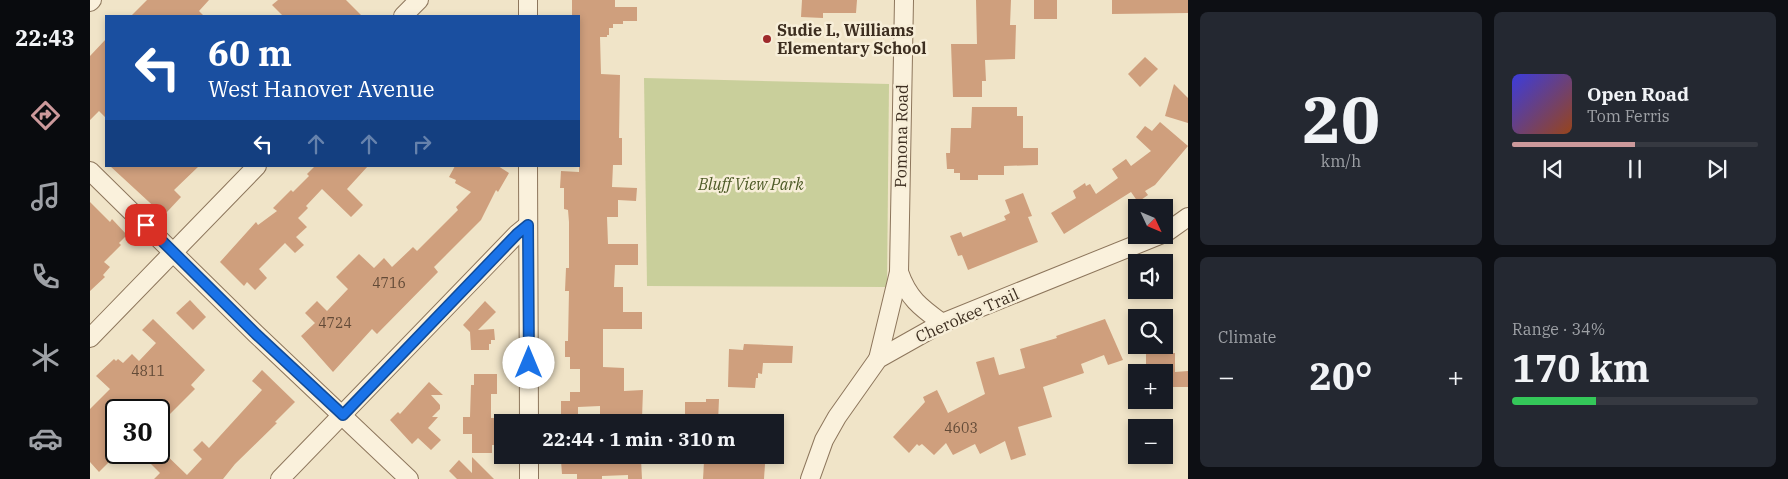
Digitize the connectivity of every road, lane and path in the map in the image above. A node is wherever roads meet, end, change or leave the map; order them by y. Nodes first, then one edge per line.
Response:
1 (419, 0) edge
2 (528, 0) edge
3 (904, 0) edge
4 (404, 15) edge
5 (528, 15) edge
6 (256, 167) edge
7 (528, 167) edge
8 (90, 171) edge
9 (1188, 216) edge
10 (528, 225) junction
11 (1173, 227) edge
12 (1188, 231) edge
13 (1173, 233) edge
14 (1139, 244) edge
15 (173, 252) junction
16 (899, 272) junction
17 (942, 323) junction
18 (90, 338) edge
19 (878, 359) junction
20 (529, 414) edge
21 (343, 415) junction
22 (529, 464) edge
23 (280, 479) edge
24 (409, 479) edge
25 (529, 479) edge
26 (810, 479) edge

1 - 4 street
2 - 5 street
3 - 16 street, Pomona Road
6 - 15 street
7 - 10 street
8 - 15 street
9 - 11 street, Cherokee Trail
10 - 20 street
10 - 21 street
12 - 13 street, Cherokee Trail
14 - 17 street, Cherokee Trail
15 - 18 street
15 - 21 street
16 - 17 street, Pomona Road
16 - 19 street, Pomona Road
17 - 19 street, Cherokee Trail
19 - 26 street, Cherokee Trail
21 - 23 street
21 - 24 street
22 - 25 street

